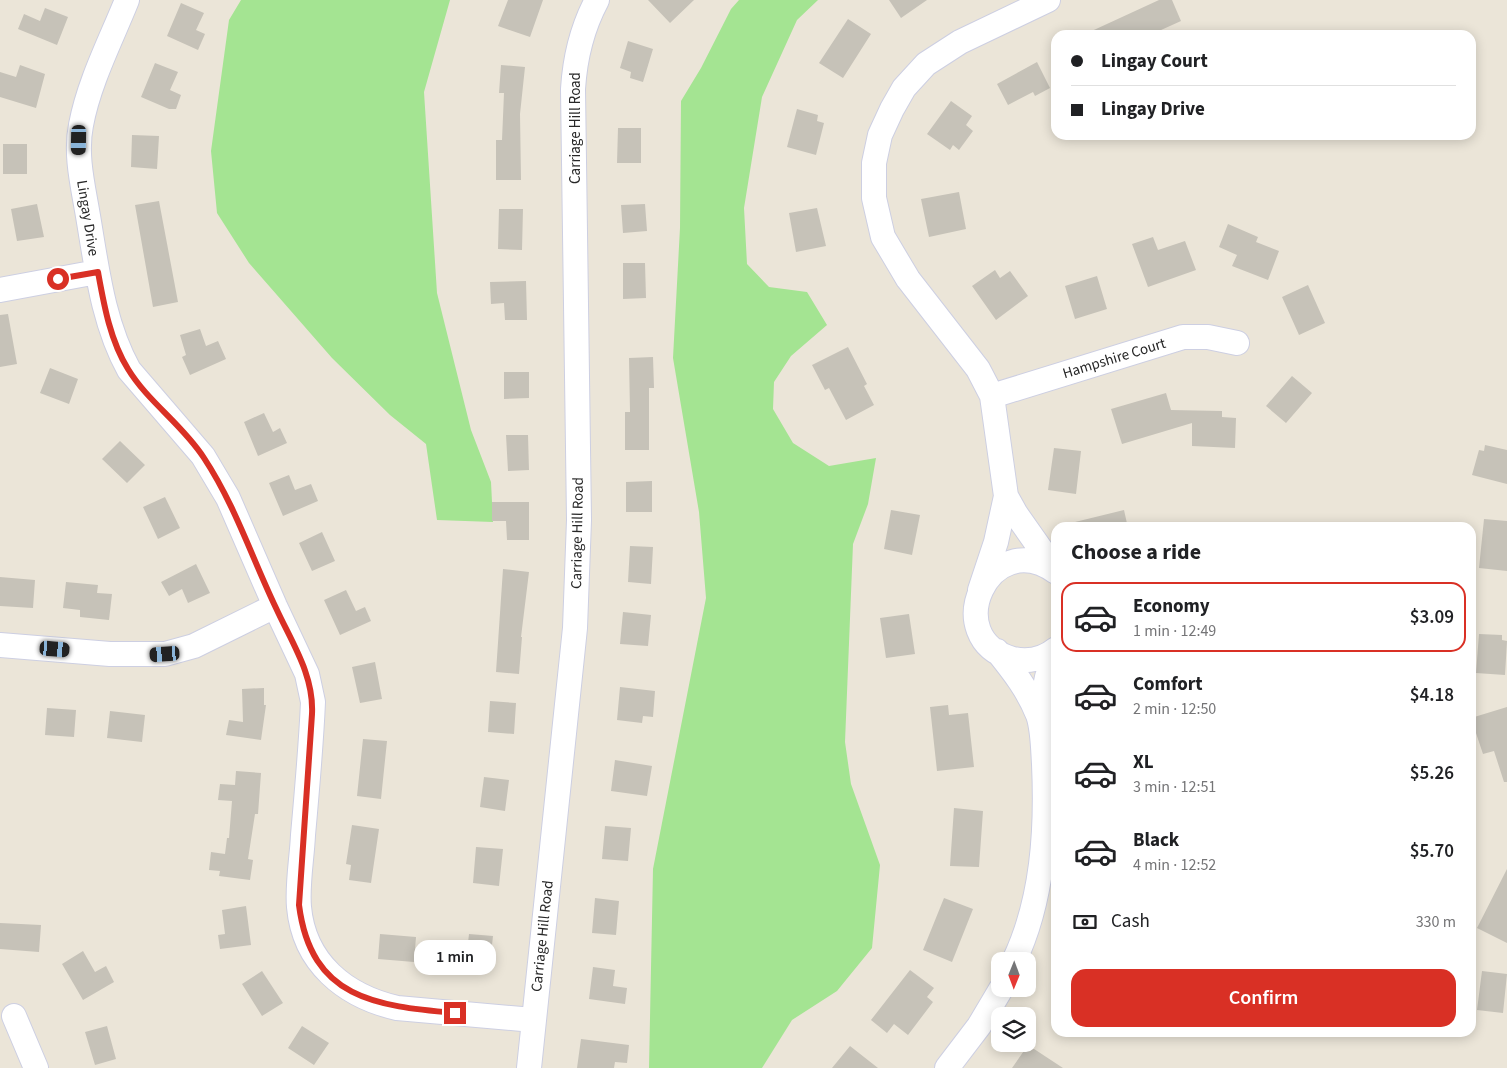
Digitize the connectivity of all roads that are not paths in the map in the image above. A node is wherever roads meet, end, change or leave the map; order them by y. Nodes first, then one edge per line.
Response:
1 (128, 0) edge
2 (597, 0) edge
3 (1048, 0) edge
4 (98, 272) junction
5 (0, 290) edge
6 (1238, 343) dead end
7 (992, 396) junction
8 (1006, 496) junction
9 (1051, 564) edge
10 (1051, 568) edge
11 (980, 590) junction
12 (275, 606) junction
13 (0, 645) edge
14 (997, 651) junction
15 (1051, 652) edge
16 (1051, 667) edge
17 (1039, 717) junction
18 (1017, 952) edge
19 (995, 998) edge
20 (14, 1016) dead end
21 (533, 1020) junction
22 (36, 1068) edge
23 (529, 1068) edge
24 (946, 1068) edge

1 - 4 street, Lingay Drive
2 - 21 street, Carriage Hill Road
3 - 7 street
4 - 5 street
4 - 12 street, Lingay Drive
6 - 7 street, Hampshire Court
7 - 8 street
8 - 9 street
8 - 11 street
10 - 11 street
11 - 14 street
12 - 13 street
12 - 21 street, Lingay Drive
14 - 15 street
14 - 17 street
16 - 17 street
17 - 18 street
19 - 24 street
20 - 22 street
21 - 23 street, Carriage Hill Road

